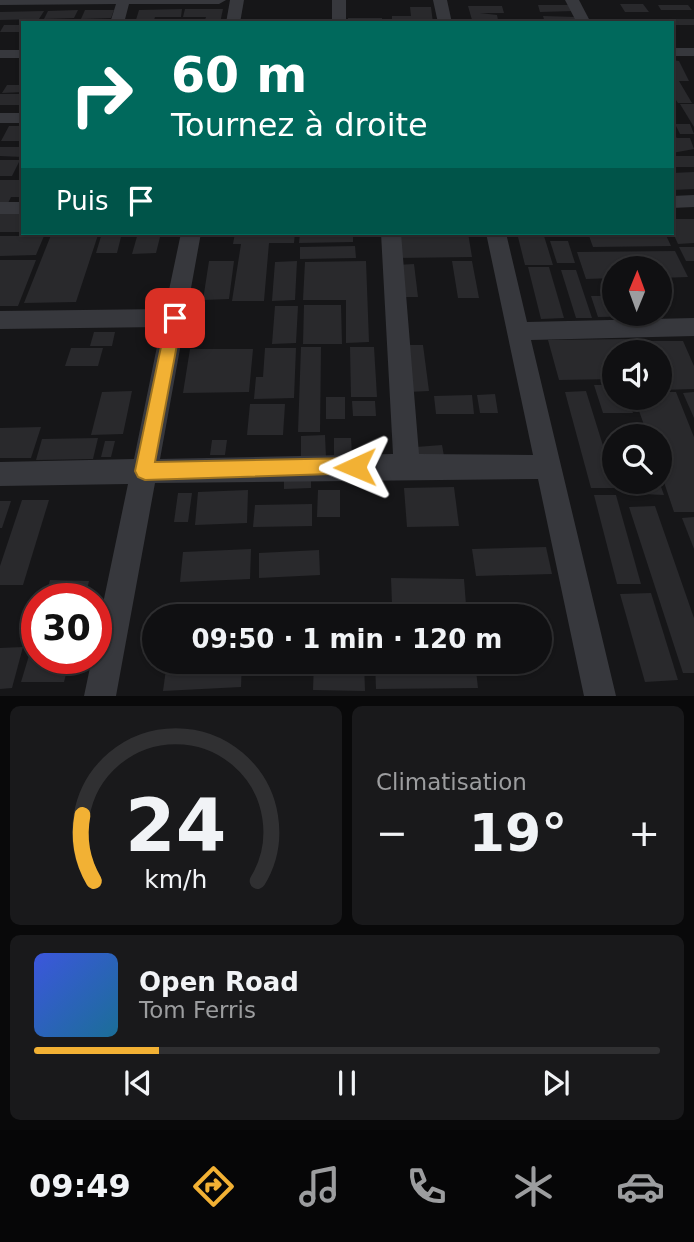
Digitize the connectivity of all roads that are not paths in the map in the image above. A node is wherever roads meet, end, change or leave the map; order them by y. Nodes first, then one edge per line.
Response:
1 (123, 0) edge
2 (219, 0) edge
3 (237, 0) edge
4 (339, 0) edge
5 (440, 0) edge
6 (572, 0) edge
7 (0, 1) edge
8 (25, 1) edge
9 (118, 21) edge
10 (233, 21) edge
11 (339, 21) edge
12 (445, 21) edge
13 (583, 21) edge
14 (674, 52) edge
15 (694, 52) edge
16 (0, 54) edge
17 (21, 54) edge
18 (0, 118) edge
19 (21, 118) edge
20 (0, 208) edge
21 (21, 208) edge
22 (191, 235) edge
23 (391, 235) edge
24 (496, 235) edge
25 (175, 318) junction
26 (0, 320) edge
27 (694, 327) edge
28 (520, 331) junction
29 (407, 466) junction
30 (546, 467) junction
31 (145, 471) junction
32 (0, 474) edge
33 (100, 696) edge
34 (600, 696) edge

1 - 2 street
1 - 8 street
1 - 9 street
3 - 10 street
4 - 11 street
5 - 12 street
6 - 13 street
7 - 8 street
14 - 15 street
16 - 17 street
18 - 19 street
20 - 21 street
22 - 25 street
23 - 29 street
24 - 28 street
25 - 26 street
25 - 31 street
27 - 28 street
28 - 30 street
29 - 30 street
29 - 31 street
30 - 34 street
31 - 32 street
31 - 33 street

